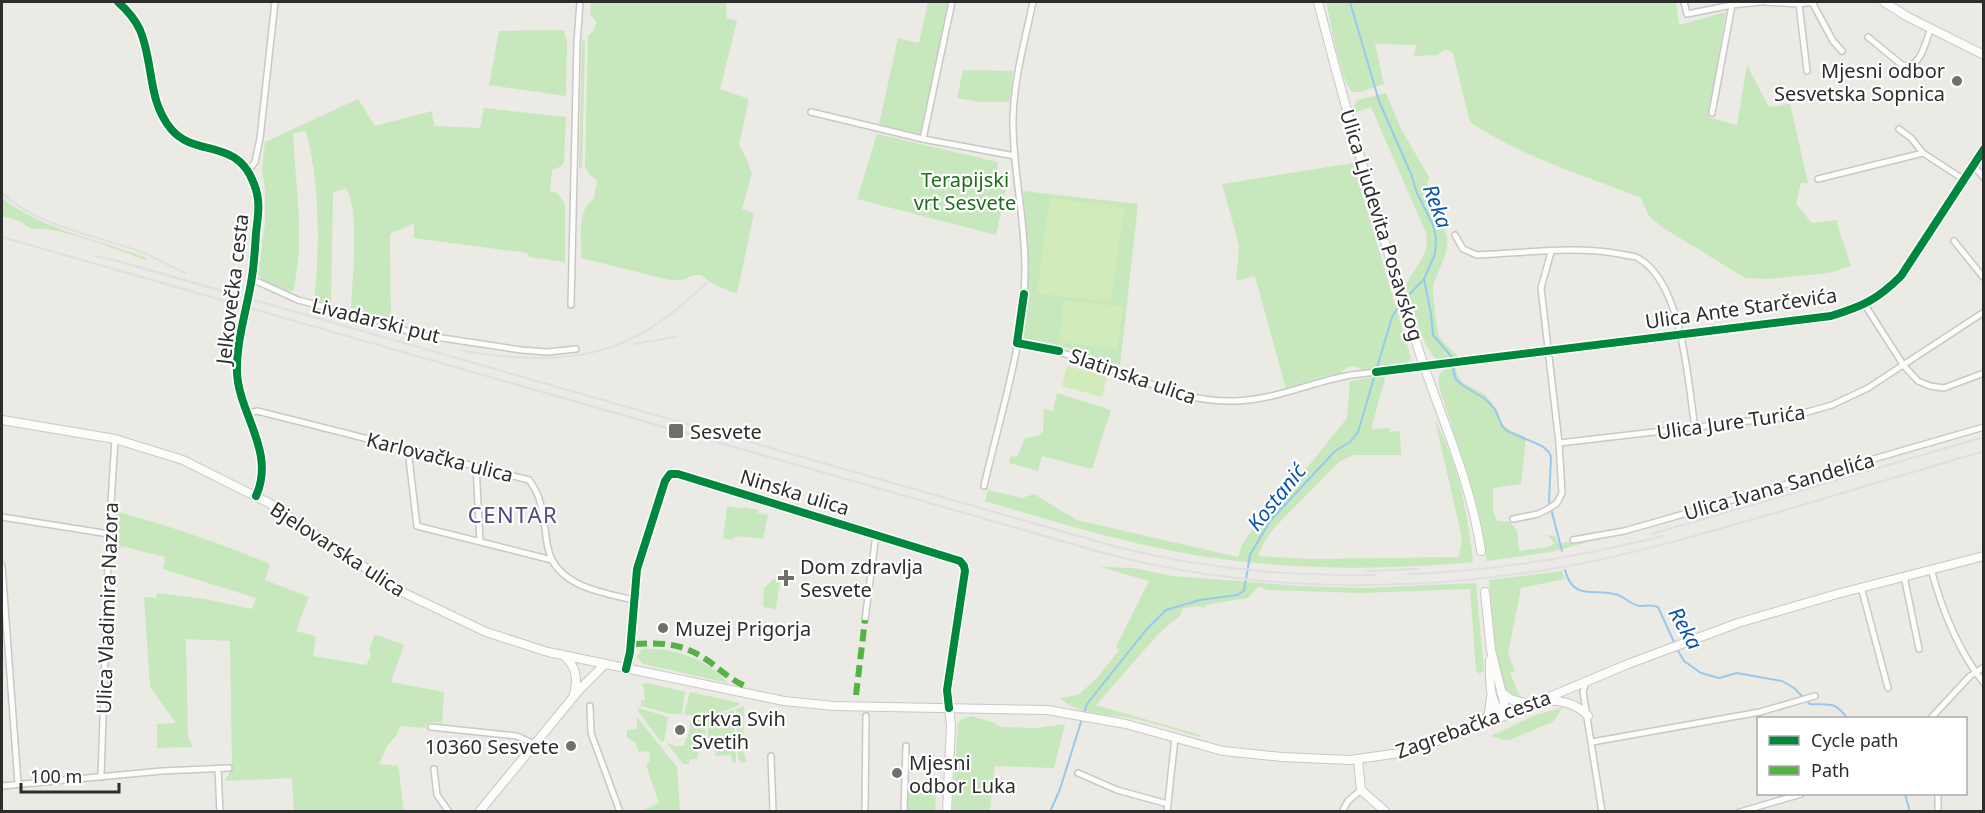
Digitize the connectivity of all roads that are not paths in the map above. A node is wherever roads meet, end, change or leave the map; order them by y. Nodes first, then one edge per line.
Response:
1 (118, 2) edge
2 (275, 2) edge
3 (580, 2) edge
4 (952, 2) edge
5 (1033, 2) edge
6 (1318, 2) edge
7 (1684, 2) edge
8 (1763, 2) edge
9 (1813, 2) edge
10 (1884, 2) edge
11 (1799, 3) junction
12 (1732, 5) junction
13 (1931, 28) junction
14 (1868, 38) dead end
15 (1842, 51) dead end
16 (1983, 55) edge
17 (1807, 71) dead end
18 (812, 112) dead end
19 (1712, 112) dead end
20 (1899, 129) dead end
21 (923, 139) junction
22 (1983, 149) edge
23 (1923, 153) junction
24 (1015, 156) junction
25 (1973, 165) junction
26 (248, 171) junction
27 (1983, 178) edge
28 (1818, 179) dead end
29 (1963, 179) junction
30 (1455, 235) dead end
31 (1954, 241) dead end
32 (1551, 252) junction
33 (1983, 278) edge
34 (252, 279) junction
35 (571, 305) dead end
36 (1865, 305) junction
37 (1983, 312) edge
38 (1680, 334) junction
39 (1017, 343) junction
40 (576, 349) dead end
41 (1548, 350) junction
42 (1425, 366) junction
43 (1904, 366) junction
44 (1983, 373) edge
45 (249, 413) junction
46 (2, 420) edge
47 (1983, 427) edge
48 (1695, 429) junction
49 (115, 439) junction
50 (1559, 443) junction
51 (408, 450) junction
52 (476, 466) junction
53 (984, 486) dead end
54 (256, 496) junction
55 (2, 517) edge
56 (1512, 519) dead end
57 (109, 534) junction
58 (876, 534) junction
59 (1573, 540) dead end
60 (480, 541) junction
61 (1481, 551) dead end
62 (1983, 556) edge
63 (552, 560) junction
64 (2, 566) edge
65 (1931, 569) junction
66 (1904, 576) junction
67 (1861, 587) junction
68 (1485, 592) dead end
69 (633, 600) junction
70 (865, 620) dead end
71 (1920, 649) dead end
72 (1491, 650) junction
73 (563, 656) junction
74 (604, 665) junction
75 (1983, 667) edge
76 (626, 669) junction
77 (1975, 672) junction
78 (1586, 680) junction
79 (1983, 684) edge
80 (1888, 688) dead end
81 (1502, 692) junction
82 (1491, 695) junction
83 (574, 696) junction
84 (1815, 696) dead end
85 (1541, 700) junction
86 (1532, 704) junction
87 (590, 706) dead end
88 (949, 708) junction
89 (866, 716) dead end
90 (1504, 716) junction
91 (1588, 716) junction
92 (1932, 717) edge
93 (1483, 724) junction
94 (431, 726) dead end
95 (1175, 738) junction
96 (1592, 742) junction
97 (534, 744) junction
98 (906, 746) dead end
99 (771, 756) dead end
100 (1358, 760) junction
101 (229, 768) dead end
102 (218, 769) junction
103 (434, 769) dead end
104 (1078, 773) dead end
105 (101, 777) junction
106 (18, 784) junction
107 (2, 786) edge
108 (1362, 790) junction
109 (1798, 795) edge
110 (1938, 795) edge
111 (1168, 804) junction
112 (220, 812) edge
113 (449, 812) edge
114 (479, 812) edge
115 (620, 812) edge
116 (773, 812) edge
117 (865, 812) edge
118 (904, 812) edge
119 (947, 812) edge
120 (1167, 812) edge
121 (1342, 812) edge
122 (1386, 812) edge
123 (1602, 812) edge
124 (1740, 812) edge
125 (1938, 812) edge

1 - 26 main road
2 - 26 street
3 - 35 street
4 - 21 street
5 - 24 street
6 - 42 main road, Ulica Ljudevita Posavskog
7 - 12 street
8 - 11 street
8 - 12 street
9 - 11 street
9 - 15 street
10 - 13 main road
11 - 17 street
12 - 19 street
13 - 14 street
13 - 16 main road
18 - 21 street
20 - 23 street
21 - 24 street
22 - 25 street, Ulica Ante Starčevića
23 - 28 street
23 - 29 street
24 - 39 street
25 - 27 street
25 - 29 street, Ulica Ante Starčevića
26 - 34 main road, Jelkovečka cesta
29 - 36 street, Ulica Ante Starčevića
30 - 32 street
31 - 33 street
32 - 38 street
32 - 41 street
34 - 40 street, Livadarski put
34 - 45 main road, Jelkovečka cesta
36 - 38 street, Ulica Ante Starčevića
36 - 43 street
37 - 43 street, Ulica Jure Turića
38 - 41 street, Ulica Ante Starčevića
38 - 48 street
39 - 42 street, Slatinska ulica
39 - 53 street
41 - 42 street, Ulica Ante Starčevića
41 - 50 street
42 - 61 main road, Ulica Ljudevita Posavskog
43 - 44 street
43 - 48 street, Ulica Jure Turića
45 - 51 street, Karlovačka ulica
45 - 54 main road, Jelkovečka cesta
46 - 49 main road, Bjelovarska ulica
47 - 59 street, Ulica Ivana Sandelića
48 - 50 street, Ulica Jure Turića
49 - 54 main road, Bjelovarska ulica
49 - 57 street, Ulica Vladimira Nazora
50 - 56 street
51 - 52 street, Karlovačka ulica
51 - 60 street
52 - 60 street
52 - 63 street, Karlovačka ulica
54 - 73 main road, Bjelovarska ulica
55 - 57 street
57 - 105 street, Ulica Vladimira Nazora
58 - 69 street, Ninska ulica
58 - 70 street
58 - 88 street, Ninska ulica
60 - 63 street
62 - 65 main road, Zagrebačka cesta
63 - 69 street
64 - 106 street
65 - 66 main road, Zagrebačka cesta
65 - 77 street
66 - 67 main road, Zagrebačka cesta
66 - 71 street
67 - 78 main road, Zagrebačka cesta
67 - 80 street
68 - 72 main road
69 - 76 street, Ninska ulica
72 - 81 main road
72 - 82 main road
73 - 74 main road, Bjelovarska ulica
73 - 83 main road
74 - 76 main road, Bjelovarska ulica
74 - 83 main road
75 - 77 street
76 - 88 main road, Zagrebačka cesta
77 - 79 street
77 - 92 street
78 - 85 main road, Zagrebačka cesta
78 - 91 street
81 - 86 main road
81 - 90 main road
82 - 90 main road
82 - 93 main road
83 - 97 main road
84 - 96 street
85 - 86 main road, Zagrebačka cesta
85 - 91 main road
86 - 90 main road, Zagrebačka cesta
87 - 115 street
88 - 95 main road, Zagrebačka cesta
88 - 119 main road
89 - 117 street
90 - 93 main road, Zagrebačka cesta
91 - 96 street
93 - 100 main road, Zagrebačka cesta
94 - 97 street
95 - 100 main road, Zagrebačka cesta
95 - 111 street
96 - 123 street
97 - 114 main road
98 - 118 street
99 - 116 street
100 - 108 main road
101 - 102 street
102 - 105 street
102 - 112 street
103 - 113 street
104 - 111 street
105 - 106 street
106 - 107 street
108 - 121 street
108 - 122 main road
109 - 124 street
110 - 125 street
111 - 120 street

